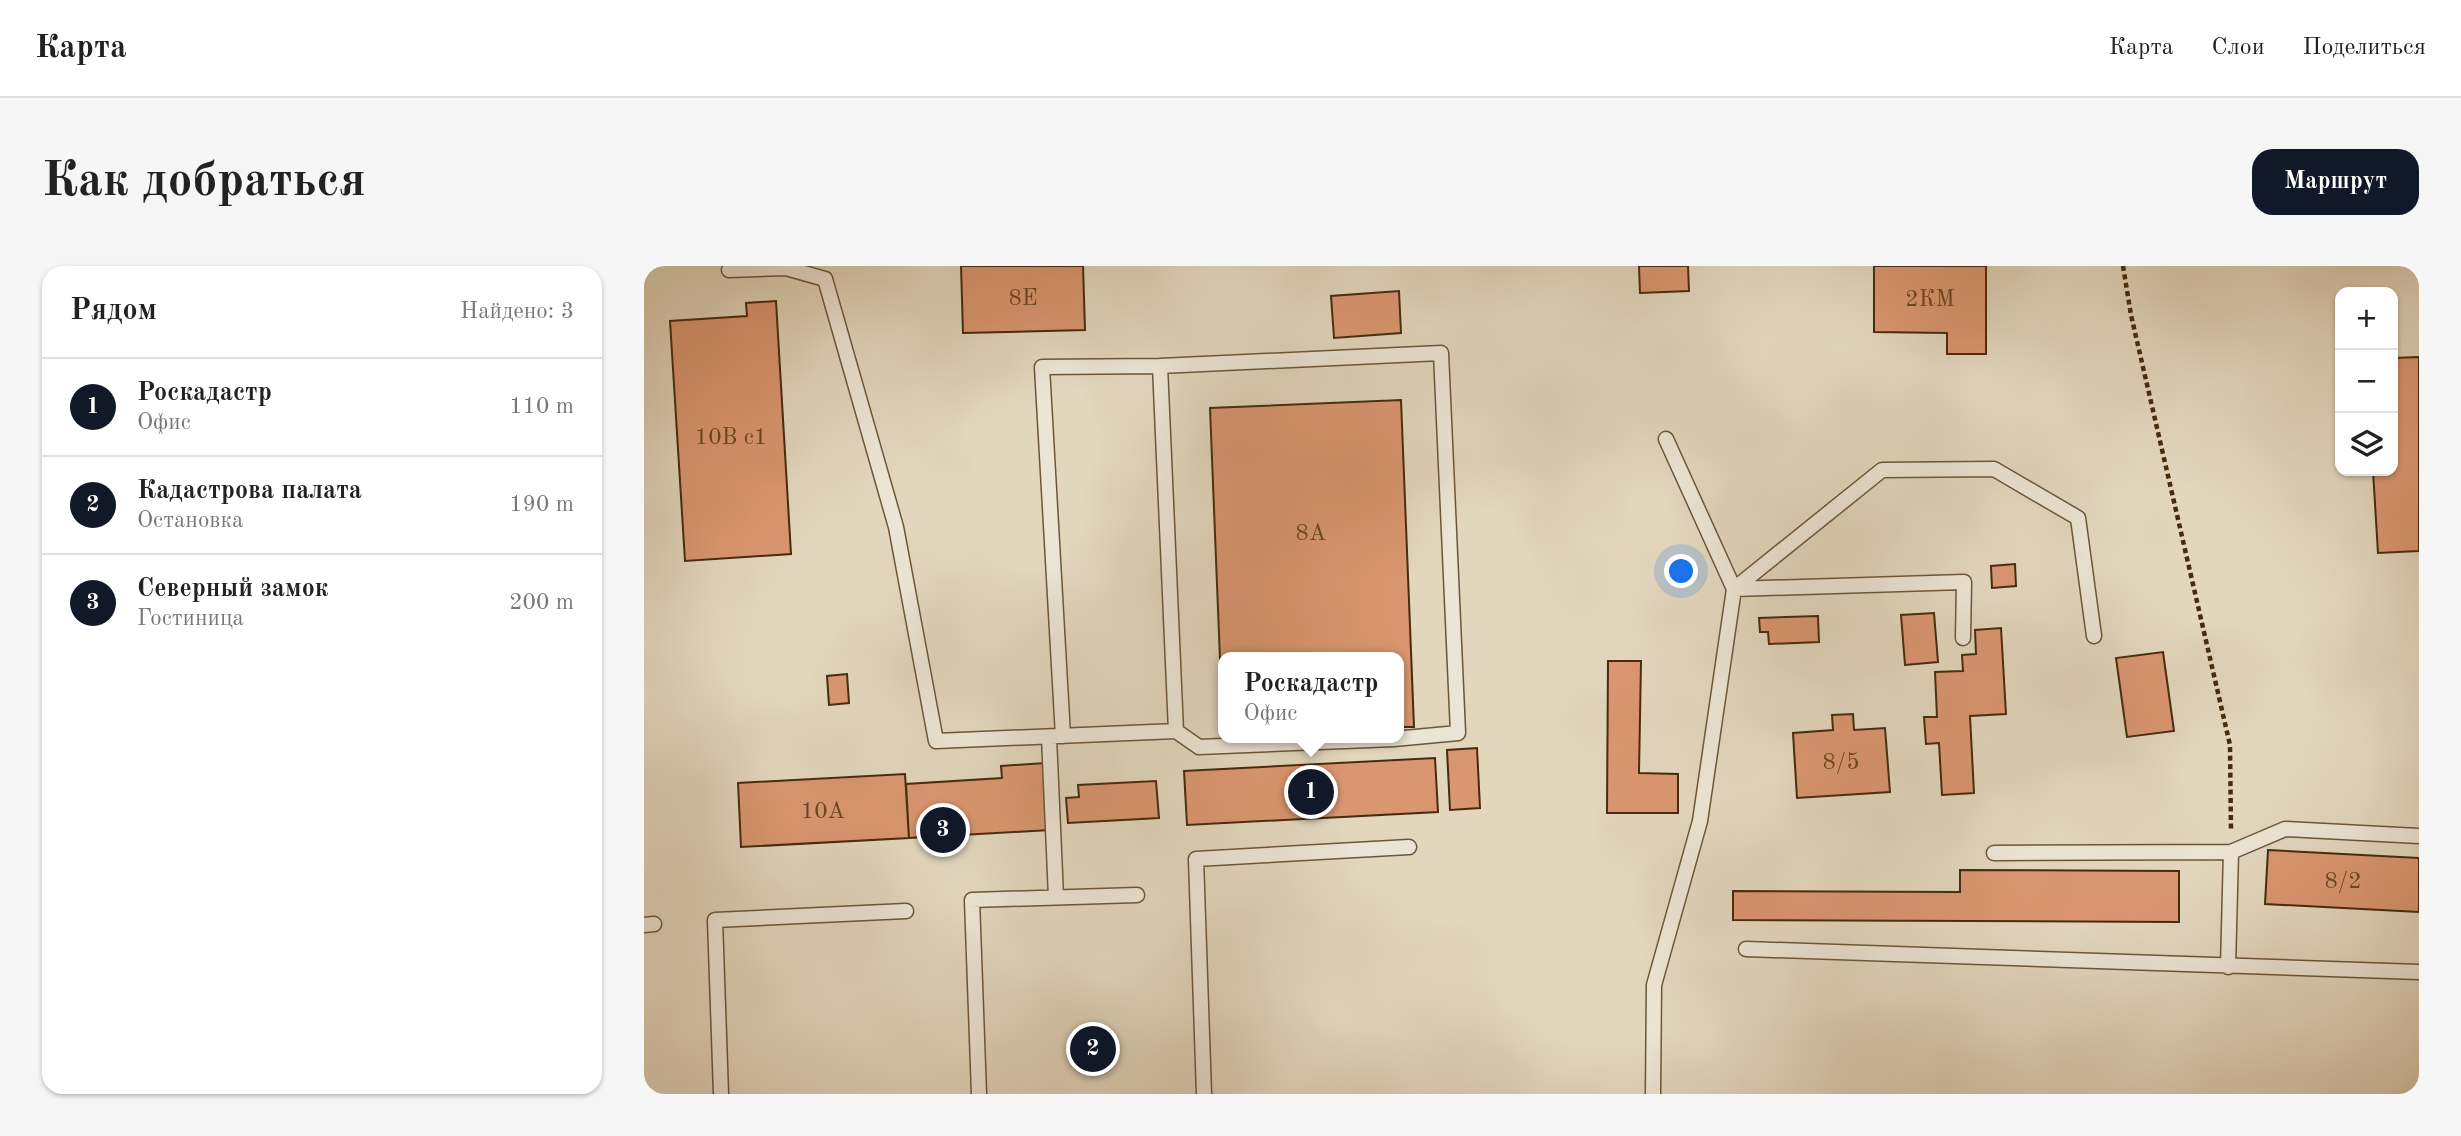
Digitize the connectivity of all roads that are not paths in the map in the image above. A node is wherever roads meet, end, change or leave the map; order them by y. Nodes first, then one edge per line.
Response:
1 (729, 270) dead end
2 (1160, 366) junction
3 (1666, 439) dead end
4 (1734, 589) junction
5 (2094, 636) dead end
6 (1963, 638) dead end
7 (1176, 731) junction
8 (1056, 736) junction
9 (1404, 738) edge
10 (1296, 743) edge
11 (2419, 836) edge
12 (1409, 847) dead end
13 (2231, 852) junction
14 (1994, 853) dead end
15 (1137, 895) dead end
16 (1056, 897) junction
17 (906, 911) dead end
18 (1746, 949) dead end
19 (2228, 967) junction
20 (2419, 972) edge
21 (721, 1094) edge
22 (979, 1094) edge
23 (1204, 1094) edge
24 (1653, 1094) edge

1 - 8 lane
2 - 7 lane
2 - 8 lane
2 - 9 lane
3 - 4 lane
4 - 5 lane
4 - 6 lane
4 - 24 lane
7 - 8 lane
7 - 10 lane
8 - 16 lane
11 - 13 lane
12 - 23 lane
13 - 14 lane
13 - 19 lane
15 - 16 lane
16 - 22 lane
17 - 21 lane
18 - 19 lane
19 - 20 lane

